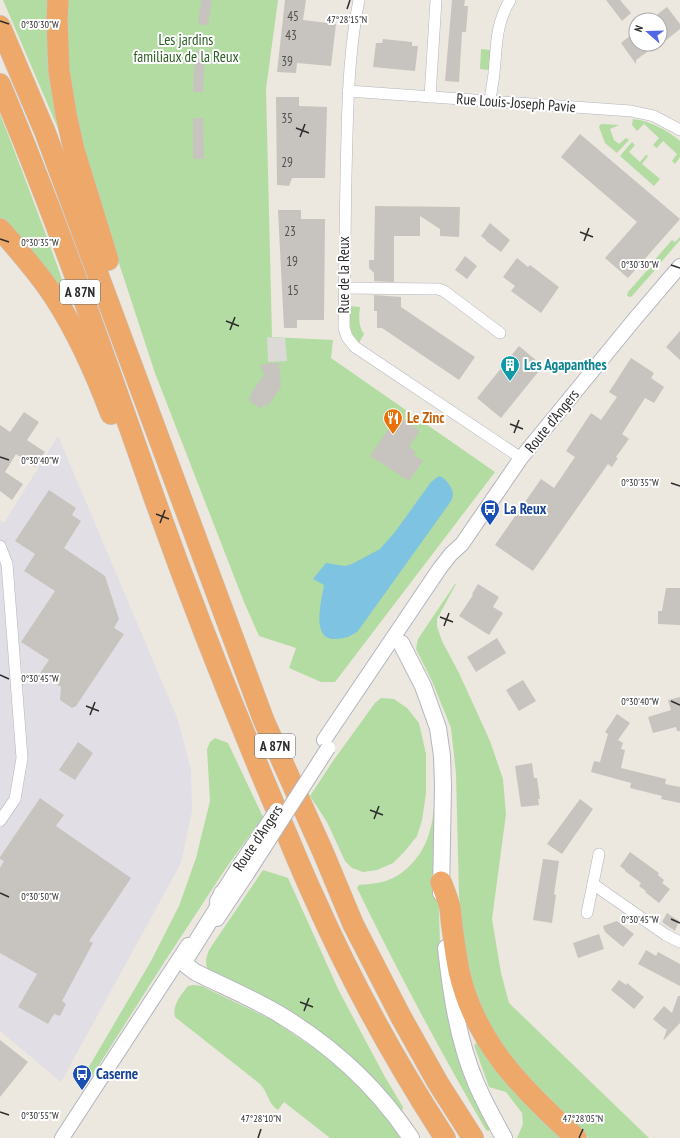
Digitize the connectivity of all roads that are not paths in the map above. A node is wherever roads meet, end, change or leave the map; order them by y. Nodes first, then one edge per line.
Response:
1 (58, 0) edge
2 (359, 0) edge
3 (436, 0) edge
4 (510, 0) edge
5 (0, 26) edge
6 (0, 84) edge
7 (348, 91) junction
8 (430, 97) junction
9 (490, 101) junction
10 (680, 130) edge
11 (0, 229) edge
12 (680, 266) edge
13 (345, 288) junction
14 (500, 333) dead end
15 (121, 335) junction
16 (521, 458) junction
17 (156, 502) junction
18 (462, 544) junction
19 (0, 546) edge
20 (401, 643) junction
21 (326, 744) junction
22 (0, 821) edge
23 (599, 854) dead end
24 (244, 869) junction
25 (441, 882) junction
26 (593, 884) junction
27 (222, 893) junction
28 (587, 913) dead end
29 (680, 942) edge
30 (186, 964) junction
31 (137, 1030) junction
32 (123, 1051) junction
33 (420, 1100) junction
34 (62, 1138) edge
35 (70, 1138) edge
36 (411, 1138) edge
37 (430, 1138) edge
38 (445, 1138) edge
39 (473, 1138) edge
40 (504, 1138) edge
41 (576, 1138) edge

1 - 15 highway
2 - 7 street, Rue de la Reux
3 - 8 street
4 - 9 street
5 - 15 highway, A 87N
6 - 17 highway, A 87N
7 - 8 street, Rue Louis-Joseph Pavie
7 - 13 street, Rue de la Reux
8 - 9 street, Rue Louis-Joseph Pavie
9 - 10 street, Rue Louis-Joseph Pavie
11 - 17 highway
12 - 16 street, Route d’Angers
13 - 14 street
13 - 16 street, Rue de la Reux
15 - 39 highway, A 87N
16 - 18 street, Route d’Angers
17 - 33 highway, A 87N
18 - 20 street, Route d’Angers
18 - 21 street, Route d’Angers
19 - 22 street
20 - 21 street, Route d’Angers
20 - 25 main road
21 - 24 street, Route d’Angers, bridge
23 - 26 street
24 - 27 street, Route d’Angers
24 - 30 street, Route d’Angers
25 - 40 main road
25 - 41 highway
26 - 28 street
26 - 29 street
27 - 30 main road
27 - 31 street, Route d’Angers
30 - 31 street, Route d’Angers
30 - 36 main road
31 - 32 street, Route d’Angers
32 - 34 street, Route d’Angers
32 - 35 street, Route d’Angers
33 - 37 highway
33 - 38 highway, A 87N

